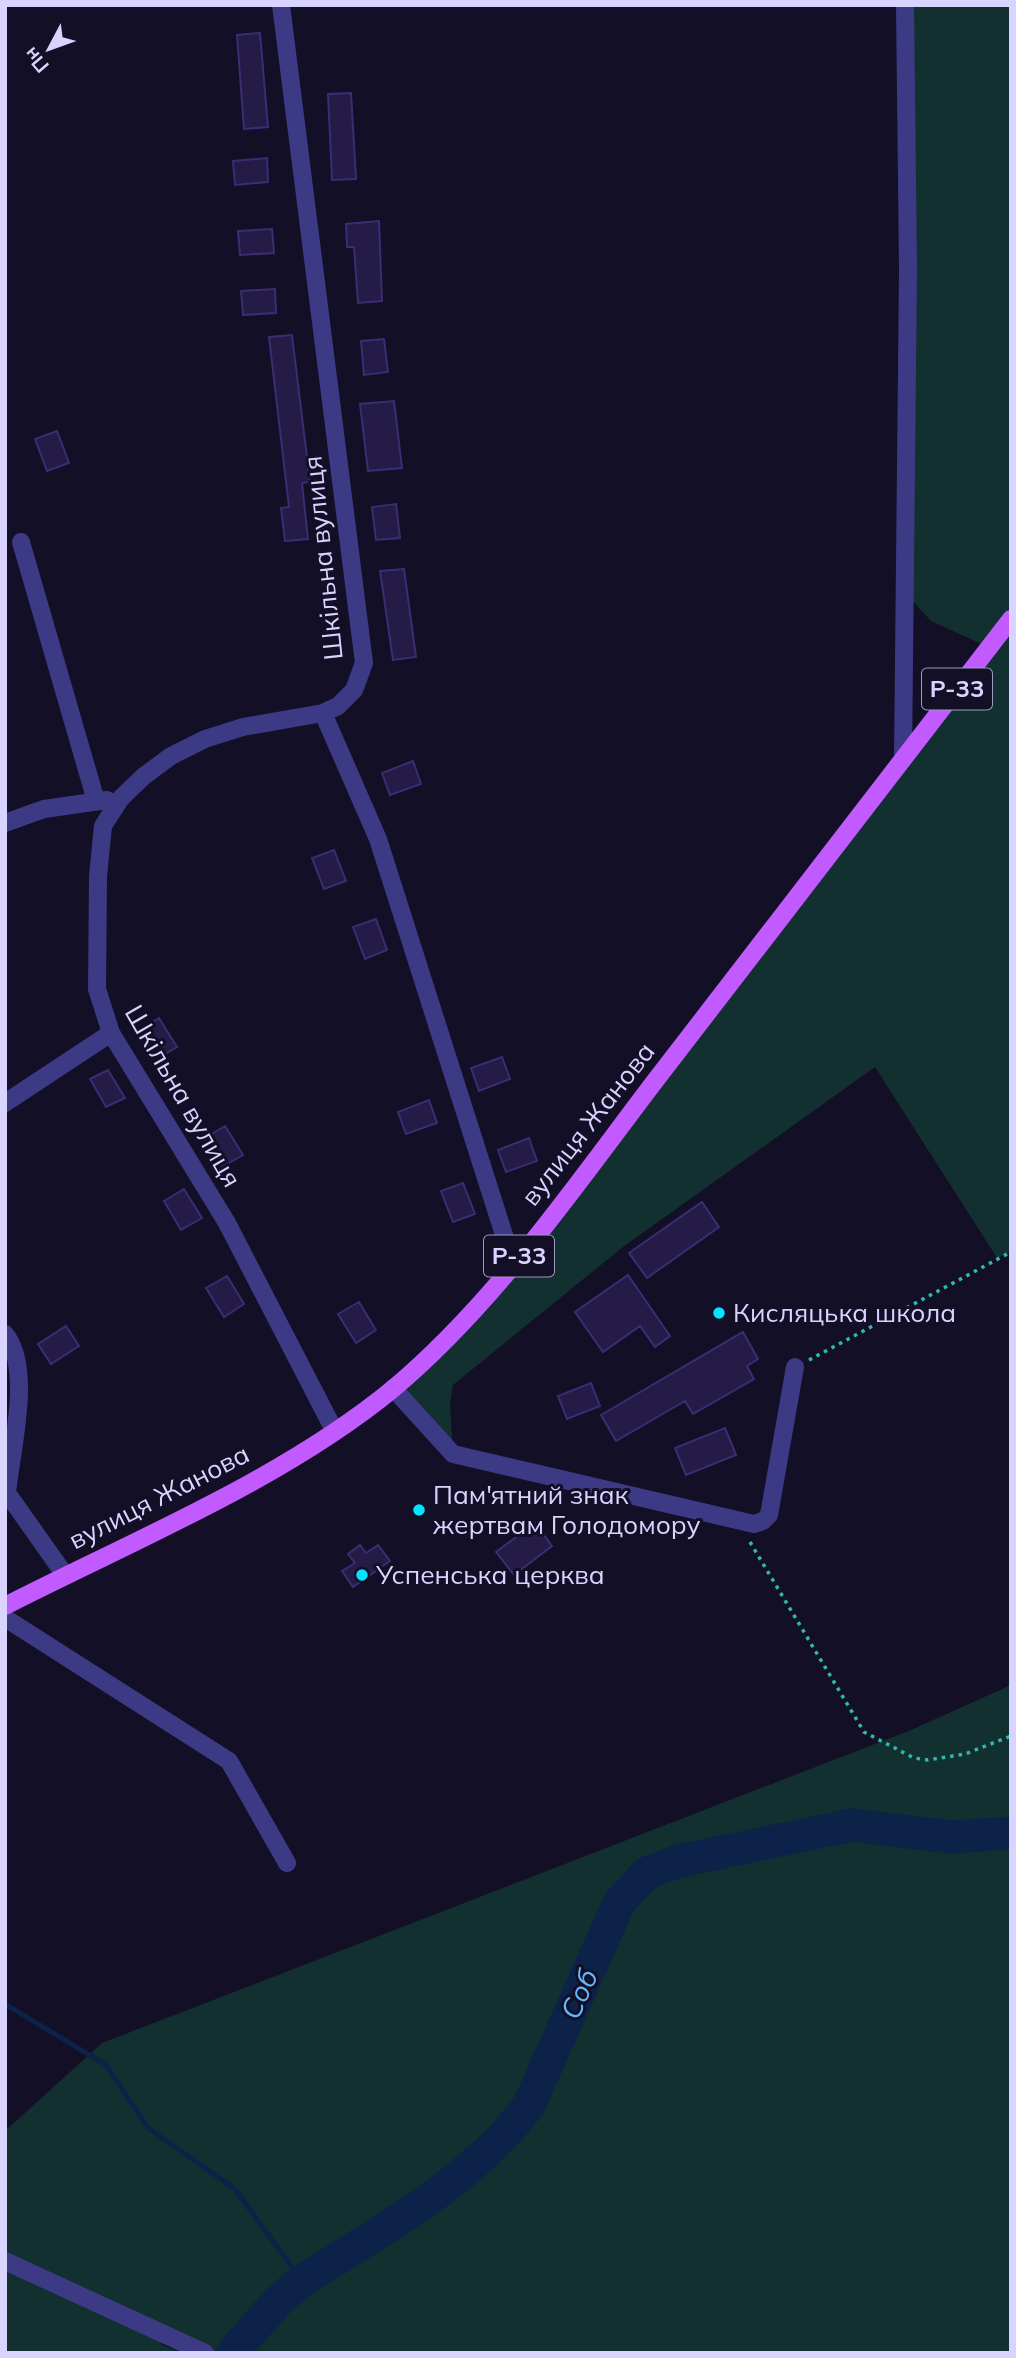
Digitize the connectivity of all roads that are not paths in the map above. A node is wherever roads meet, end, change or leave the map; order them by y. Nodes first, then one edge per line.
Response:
1 (281, 5) edge
2 (905, 5) edge
3 (21, 542) dead end
4 (1011, 619) edge
5 (323, 713) junction
6 (902, 760) junction
7 (121, 797) junction
8 (96, 802) junction
9 (5, 823) edge
10 (111, 1033) junction
11 (5, 1103) edge
12 (513, 1263) junction
13 (5, 1334) edge
14 (795, 1367) road end
15 (393, 1388) junction
16 (334, 1430) junction
17 (65, 1575) junction
18 (5, 1606) edge
19 (5, 1618) edge
20 (287, 1863) dead end
21 (5, 2261) edge
22 (204, 2352) edge

1 - 5 street, Шкільна вулиця
2 - 6 street
3 - 8 street
4 - 6 main road, Р-33
5 - 7 street, Шкільна вулиця
5 - 12 street
6 - 12 main road, вулиця Жанова / Р-33
7 - 8 street
7 - 10 street, Шкільна вулиця
8 - 9 street
10 - 11 street
10 - 16 street, Шкільна вулиця
12 - 15 main road, вулиця Жанова / Р-33
13 - 17 street
14 - 15 street
15 - 16 main road, вулиця Жанова / Р-33
16 - 17 main road, вулиця Жанова / Р-33
17 - 18 main road, вулиця Жанова / Р-33
19 - 20 street
21 - 22 street

